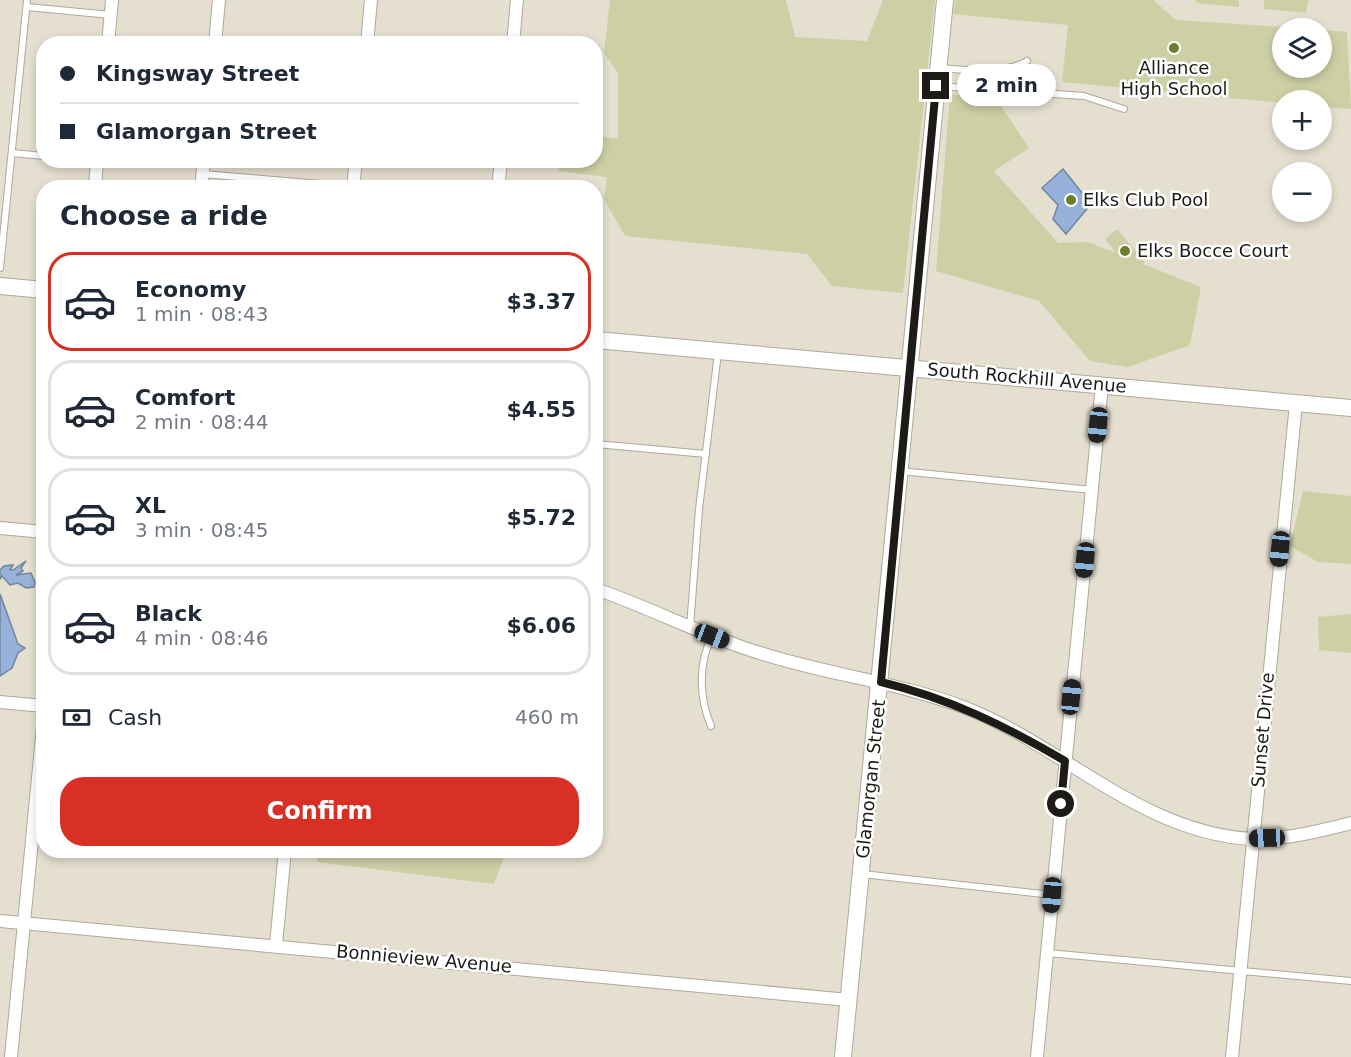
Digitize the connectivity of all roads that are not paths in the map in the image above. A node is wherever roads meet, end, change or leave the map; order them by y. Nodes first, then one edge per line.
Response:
1 (112, 0) edge
2 (219, 0) edge
3 (371, 0) edge
4 (517, 0) edge
5 (945, 0) edge
6 (27, 3) edge
7 (111, 15) junction
8 (109, 36) edge
9 (216, 36) edge
10 (368, 36) edge
11 (514, 36) edge
12 (1027, 61) dead end
13 (938, 68) junction
14 (936, 86) junction
15 (1124, 109) dead end
16 (12, 153) junction
17 (36, 155) edge
18 (203, 168) edge
19 (203, 174) junction
20 (202, 180) edge
21 (272, 180) edge
22 (0, 268) edge
23 (0, 286) edge
24 (36, 289) edge
25 (603, 341) edge
26 (718, 351) junction
27 (909, 367) junction
28 (1102, 386) junction
29 (1296, 403) junction
30 (1351, 408) edge
31 (603, 445) edge
32 (706, 454) junction
33 (900, 471) junction
34 (1092, 490) junction
35 (0, 528) edge
36 (36, 531) edge
37 (603, 592) edge
38 (690, 627) junction
39 (712, 636) junction
40 (881, 682) junction
41 (0, 702) edge
42 (36, 705) edge
43 (711, 726) dead end
44 (1065, 761) junction
45 (36, 804) edge
46 (1351, 823) edge
47 (1253, 839) junction
48 (284, 858) edge
49 (861, 874) junction
50 (1052, 895) junction
51 (0, 921) edge
52 (25, 924) junction
53 (276, 945) junction
54 (1047, 953) junction
55 (1240, 971) junction
56 (1351, 981) edge
57 (849, 1000) junction
58 (11, 1057) edge
59 (843, 1057) edge
60 (1037, 1057) edge
61 (1232, 1057) edge

1 - 7 street
2 - 9 street
3 - 10 street
4 - 11 street
5 - 13 street, Glamorgan Street
6 - 7 lane
6 - 16 lane
7 - 8 street
12 - 13 lane
13 - 14 street, Glamorgan Street
14 - 15 lane
14 - 27 street, Glamorgan Street
16 - 17 lane
16 - 22 lane
18 - 19 street
19 - 20 street
19 - 21 lane
23 - 24 street
25 - 26 street, South Rockhill Avenue
26 - 27 street, South Rockhill Avenue
26 - 32 lane
27 - 28 street, South Rockhill Avenue
27 - 33 street, Glamorgan Street
28 - 29 street, South Rockhill Avenue
28 - 34 street
29 - 30 street, South Rockhill Avenue
29 - 47 street, Sunset Drive
31 - 32 lane
32 - 38 lane
33 - 34 lane
33 - 40 street, Glamorgan Street
34 - 44 street
35 - 36 street
37 - 38 street
38 - 39 street
39 - 40 street
39 - 43 lane
40 - 44 street
40 - 49 street, Glamorgan Street
41 - 42 street
44 - 47 street
44 - 50 street
45 - 52 street
46 - 47 street
47 - 55 street, Sunset Drive
48 - 53 street
49 - 50 lane
49 - 57 street, Glamorgan Street
50 - 54 street
51 - 52 street, Bonnieview Avenue
52 - 53 street, Bonnieview Avenue
52 - 58 street
53 - 57 street, Bonnieview Avenue
54 - 55 lane
54 - 60 street
55 - 56 lane
55 - 61 street, Sunset Drive
57 - 59 street, Glamorgan Street

